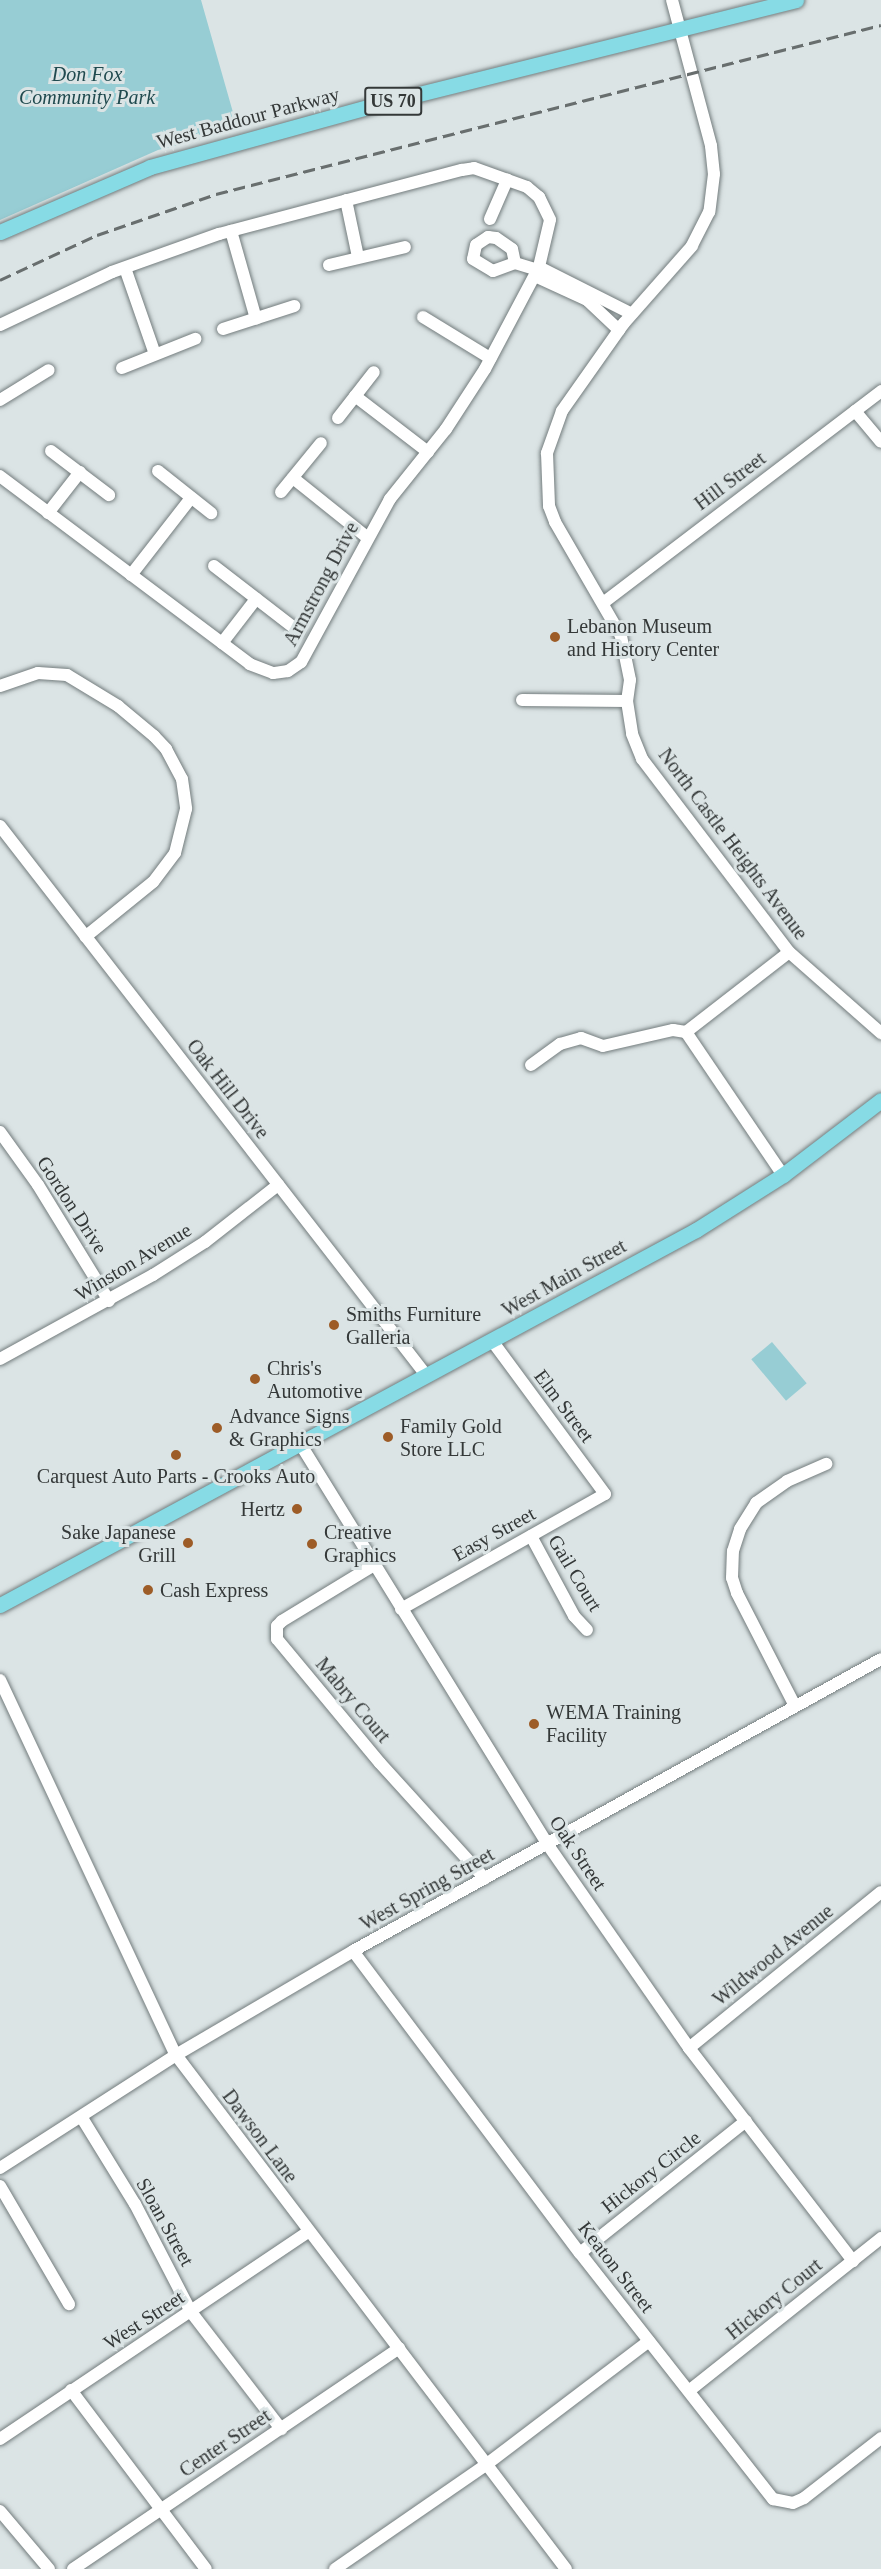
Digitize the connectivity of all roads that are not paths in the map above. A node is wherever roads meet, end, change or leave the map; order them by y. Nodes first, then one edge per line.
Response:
1 (672, 0) edge
2 (796, 0) edge
3 (679, 30) junction
4 (507, 180) junction
5 (346, 200) junction
6 (490, 219) dead end
7 (231, 231) junction
8 (0, 232) edge
9 (405, 247) dead end
10 (358, 257) junction
11 (515, 263) dead end
12 (329, 265) dead end
13 (125, 268) junction
14 (537, 271) junction
15 (294, 306) dead end
16 (632, 314) junction
17 (423, 317) dead end
18 (256, 319) junction
19 (0, 325) edge
20 (224, 329) dead end
21 (619, 330) junction
22 (195, 339) dead end
23 (155, 354) junction
24 (490, 358) junction
25 (122, 368) dead end
26 (49, 370) dead end
27 (374, 372) dead end
28 (881, 391) edge
29 (355, 396) junction
30 (0, 400) edge
31 (855, 411) junction
32 (338, 418) dead end
33 (881, 442) edge
34 (321, 443) dead end
35 (51, 451) dead end
36 (428, 452) junction
37 (158, 471) dead end
38 (80, 472) junction
39 (0, 476) edge
40 (293, 478) junction
41 (281, 492) dead end
42 (109, 495) dead end
43 (190, 498) junction
44 (48, 513) junction
45 (212, 513) dead end
46 (368, 538) junction
47 (214, 566) dead end
48 (131, 575) junction
49 (256, 600) junction
50 (603, 603) junction
51 (298, 631) dead end
52 (222, 643) junction
53 (0, 686) edge
54 (522, 700) dead end
55 (627, 701) junction
56 (0, 826) edge
57 (85, 937) junction
58 (789, 952) junction
59 (686, 1032) junction
60 (881, 1033) edge
61 (531, 1065) dead end
62 (881, 1100) edge
63 (0, 1132) edge
64 (783, 1175) junction
65 (278, 1185) junction
66 (109, 1301) junction
67 (492, 1341) junction
68 (0, 1359) edge
69 (426, 1375) junction
70 (301, 1445) junction
71 (826, 1464) dead end
72 (605, 1494) joint
73 (531, 1536) junction
74 (374, 1565) junction
75 (0, 1605) edge
76 (401, 1609) junction
77 (587, 1630) dead end
78 (879, 1664) edge
79 (0, 1680) edge
80 (795, 1706) junction
81 (548, 1845) junction
82 (484, 1879) junction
83 (881, 1892) edge
84 (353, 1951) junction
85 (689, 2048) junction
86 (176, 2055) junction
87 (82, 2118) junction
88 (746, 2121) junction
89 (0, 2168) edge
90 (0, 2186) edge
91 (308, 2232) junction
92 (881, 2238) edge
93 (580, 2253) junction
94 (853, 2261) junction
95 (69, 2304) dead end
96 (191, 2312) junction
97 (649, 2341) junction
98 (399, 2348) junction
99 (71, 2391) junction
100 (690, 2391) junction
101 (281, 2429) junction
102 (881, 2438) edge
103 (0, 2439) edge
104 (487, 2464) junction
105 (161, 2510) junction
106 (0, 2511) edge
107 (49, 2569) edge
108 (73, 2569) edge
109 (206, 2569) edge
110 (335, 2569) edge
111 (566, 2569) edge

1 - 3 street, North Castle Heights Avenue
2 - 3 main road, West Baddour Parkway / US 70
3 - 8 main road, West Baddour Parkway / US 70
3 - 16 street, North Castle Heights Avenue
4 - 5 street, Armstrong Drive
4 - 6 street
4 - 14 street, Armstrong Drive
5 - 7 street, Armstrong Drive
5 - 10 street
7 - 13 street, Armstrong Drive
7 - 18 street
9 - 10 street
10 - 12 street
11 - 14 street
13 - 19 street, Armstrong Drive
13 - 23 street
14 - 16 street
14 - 21 street
14 - 24 street, Armstrong Drive
15 - 18 street
16 - 21 street, North Castle Heights Avenue
17 - 24 street
18 - 20 street
21 - 50 street, North Castle Heights Avenue
22 - 23 street
23 - 25 street
24 - 36 street, Armstrong Drive
26 - 30 street
27 - 29 street
28 - 31 street, Hill Street
29 - 32 street
29 - 36 street
31 - 33 street
31 - 50 street, Hill Street
34 - 40 street
35 - 38 street
36 - 46 street, Armstrong Drive
37 - 43 street
38 - 42 street
38 - 44 street
39 - 44 street, Armstrong Drive
40 - 41 street
40 - 46 street
43 - 45 street
43 - 48 street
44 - 48 street, Armstrong Drive
46 - 52 street, Armstrong Drive
47 - 49 street
48 - 52 street, Armstrong Drive
49 - 51 street
49 - 52 street
50 - 55 street, North Castle Heights Avenue
53 - 57 street
54 - 55 street
55 - 58 street, North Castle Heights Avenue
56 - 57 street, Oak Hill Drive
57 - 65 street, Oak Hill Drive
58 - 59 street
58 - 60 street, North Castle Heights Avenue
59 - 61 street
59 - 64 street
62 - 64 main road, West Main Street
63 - 66 street, Gordon Drive
64 - 67 main road, West Main Street
65 - 66 street, Winston Avenue
65 - 69 street, Oak Hill Drive
66 - 68 street, Winston Avenue
67 - 69 main road, West Main Street
67 - 72 street, Elm Street
69 - 70 main road, West Main Street
70 - 74 street, Oak Street
70 - 75 main road, West Main Street
71 - 80 street
72 - 73 street, Easy Street
73 - 76 street, Easy Street
73 - 77 street, Gail Court
74 - 76 street, Oak Street
74 - 82 street, Mabry Court
76 - 81 street, Oak Street
78 - 80 street, West Spring Street
79 - 86 street, Dawson Lane
80 - 81 street, West Spring Street
81 - 82 street, West Spring Street
81 - 85 street, Oak Street
82 - 84 street, West Spring Street
83 - 85 street, Wildwood Avenue
84 - 86 street, West Spring Street
84 - 93 street, Keaton Street
85 - 88 street, Oak Street
86 - 87 street, West Spring Street
86 - 91 street, Dawson Lane
87 - 89 street, West Spring Street
87 - 96 street, Sloan Street
88 - 93 street, Hickory Circle
88 - 94 street, Oak Street
90 - 95 street
91 - 96 street, West Street
91 - 98 street, Dawson Lane
92 - 94 street, Hickory Court
93 - 97 street, Keaton Street
94 - 100 street, Hickory Court
96 - 99 street, West Street
96 - 101 street, Sloan Street
97 - 100 street, Keaton Street
97 - 104 street
98 - 101 street, Center Street
98 - 104 street, Dawson Lane
99 - 103 street, West Street
99 - 105 street
100 - 102 street, Keaton Street
101 - 105 street, Center Street
104 - 110 street
104 - 111 street, Dawson Lane
105 - 108 street, Center Street
105 - 109 street
106 - 107 street

